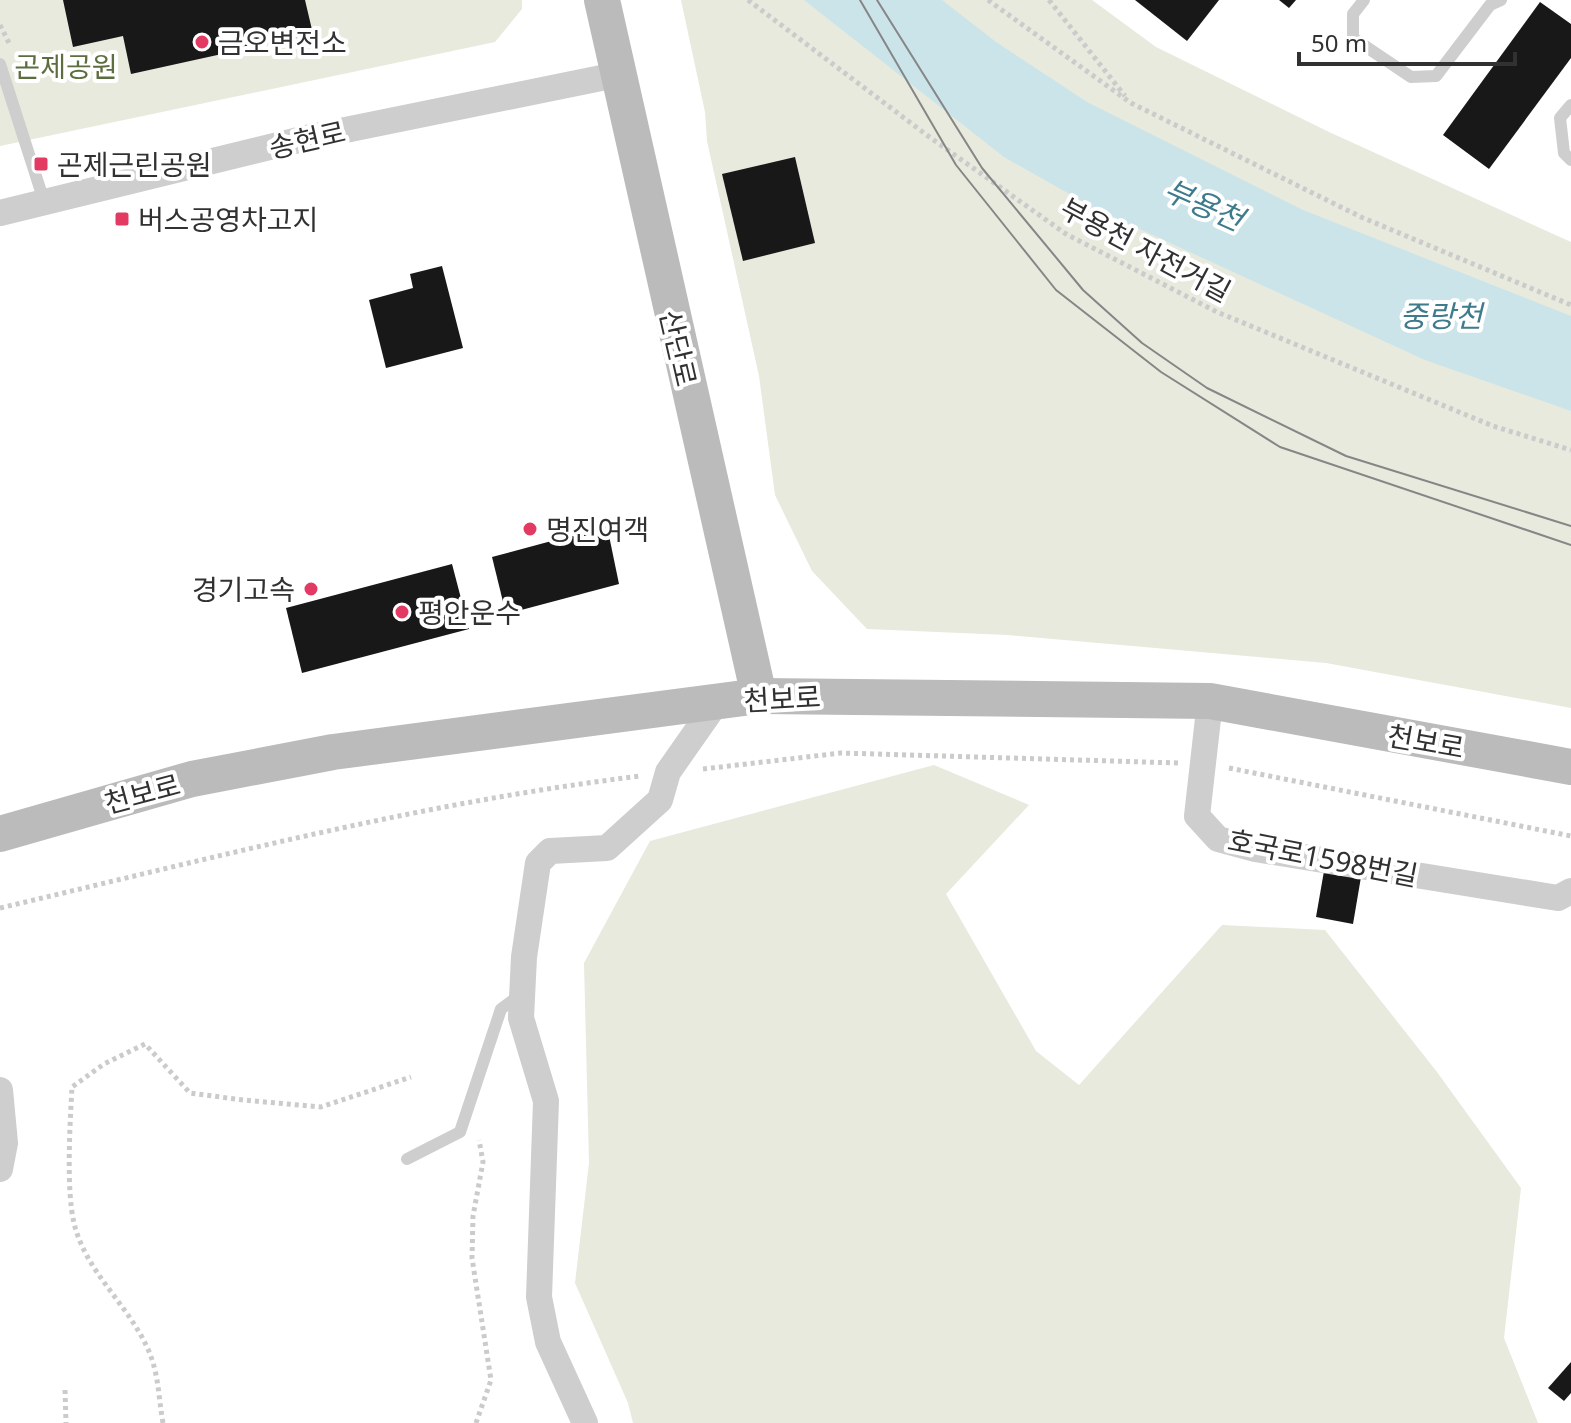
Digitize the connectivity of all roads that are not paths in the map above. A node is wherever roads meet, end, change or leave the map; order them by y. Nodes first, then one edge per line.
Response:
1 (602, 0) edge
2 (1364, 0) edge
3 (1491, 2) edge
4 (0, 64) edge
5 (616, 75) junction
6 (1571, 105) edge
7 (1571, 160) edge
8 (44, 201) junction
9 (0, 213) edge
10 (759, 696) junction
11 (1210, 701) junction
12 (717, 702) junction
13 (1571, 767) edge
14 (0, 834) edge
15 (1571, 891) edge
16 (522, 993) junction
17 (0, 1090) edge
18 (407, 1159) dead end
19 (0, 1169) edge
20 (585, 1423) edge

1 - 5 main road, 산단로
2 - 3 lane
4 - 8 lane
5 - 8 street, 송현로
5 - 10 main road, 산단로
6 - 7 lane
8 - 9 street, 송현로
10 - 11 main road, 천보로
10 - 12 main road, 천보로
11 - 13 main road, 천보로
11 - 15 street, 호국로1598번길
12 - 14 main road, 천보로
12 - 16 street
16 - 18 lane
16 - 20 street
17 - 19 street

